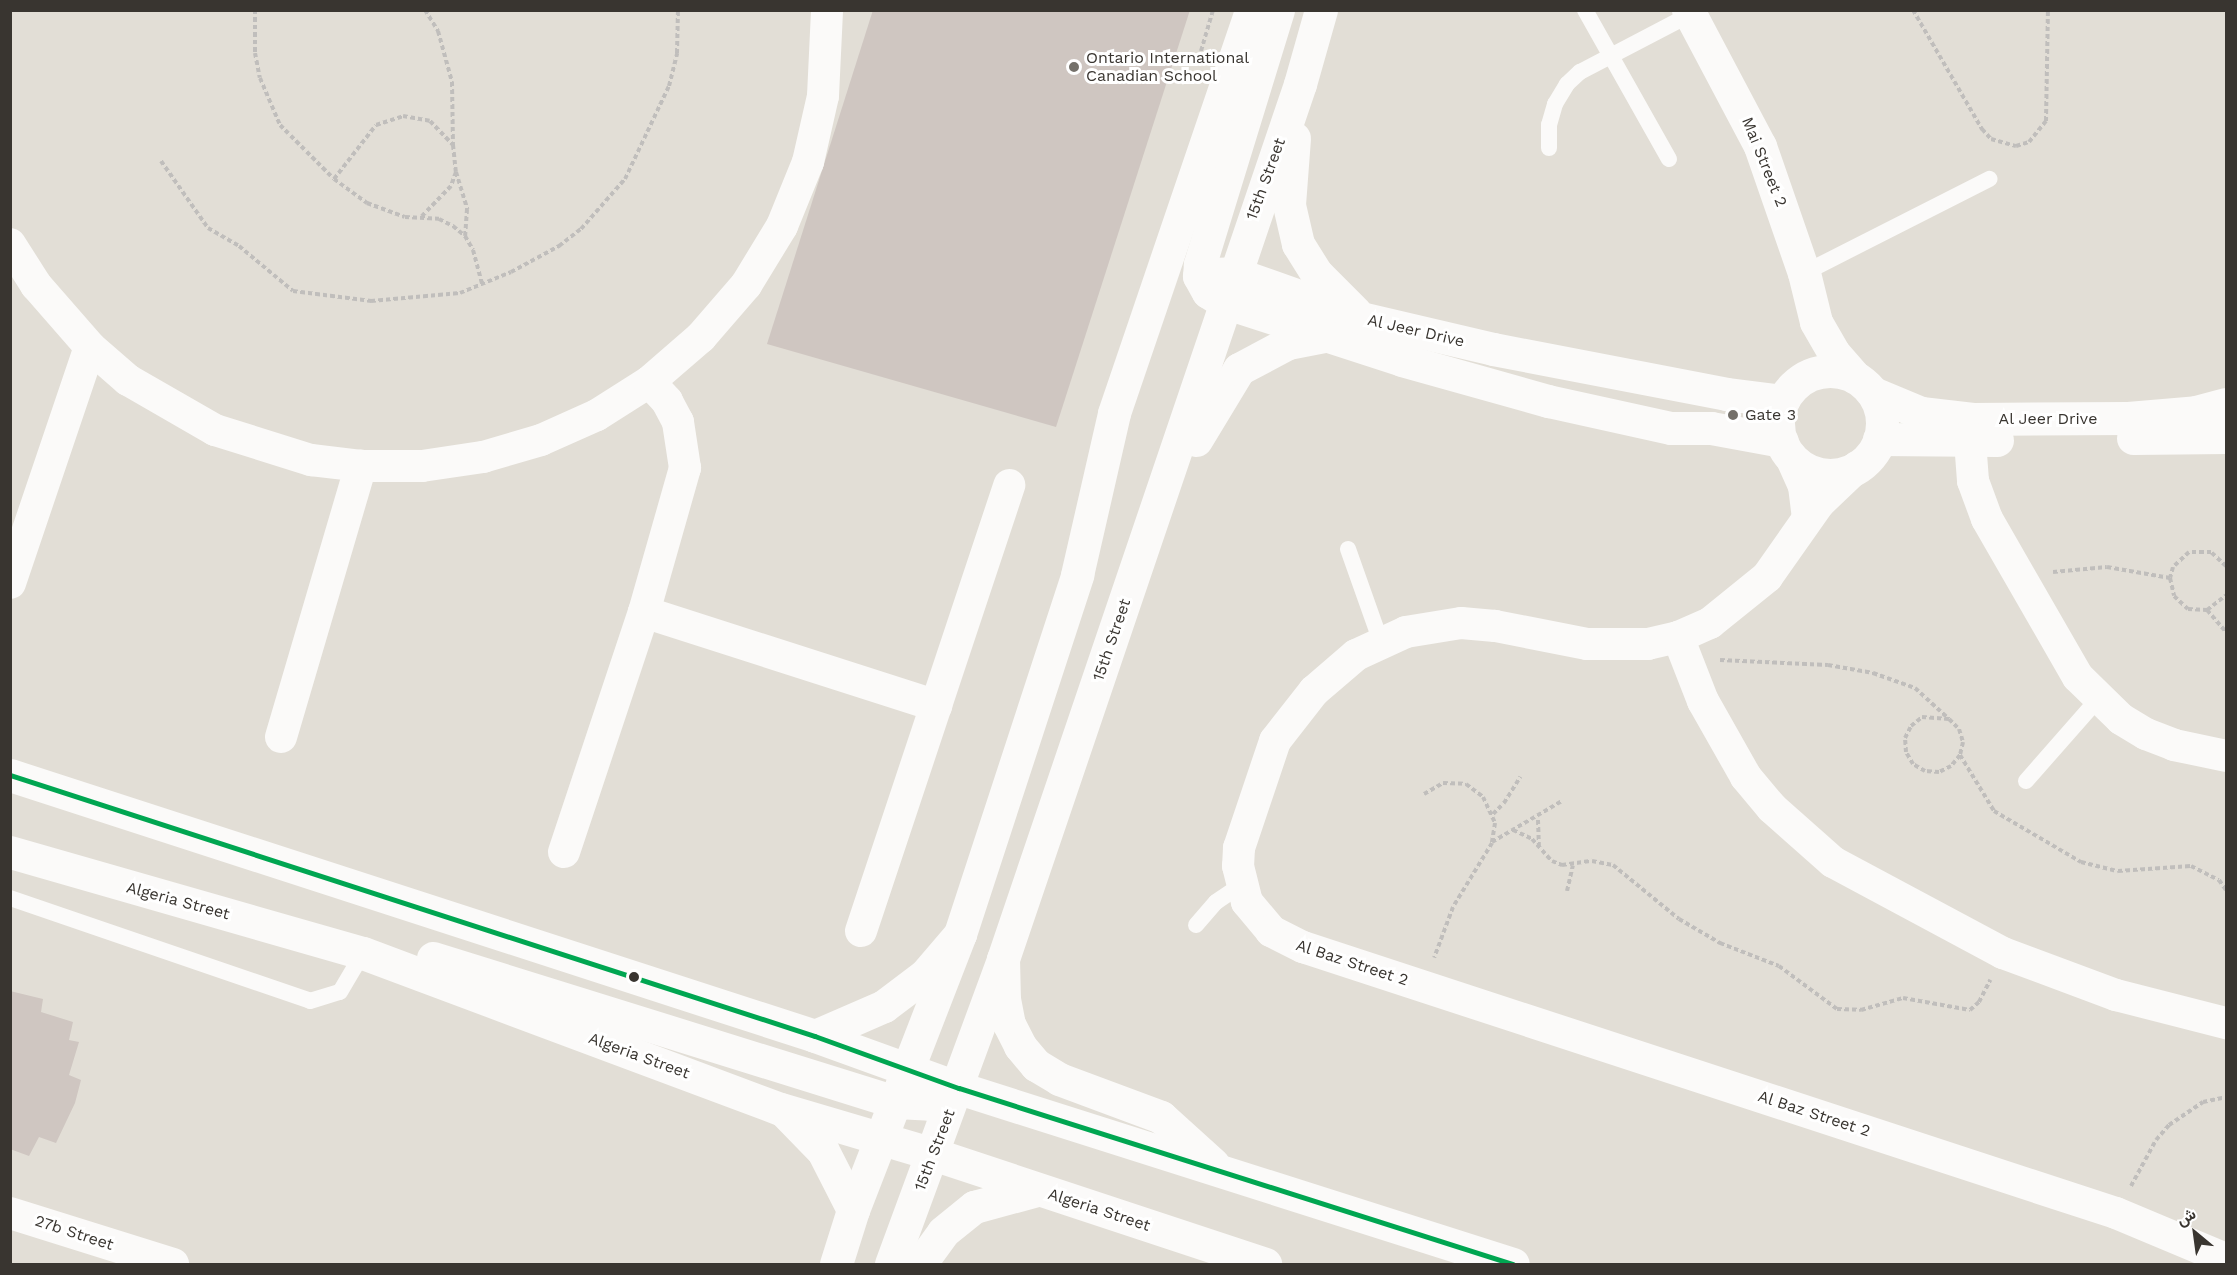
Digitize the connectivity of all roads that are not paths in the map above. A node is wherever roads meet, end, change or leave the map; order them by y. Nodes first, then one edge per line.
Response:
1 (827, 10) edge
2 (1251, 10) edge
3 (1278, 10) edge
4 (1321, 10) edge
5 (1585, 10) edge
6 (1690, 12) edge
7 (1612, 54) junction
8 (1300, 84) junction
9 (1549, 148) dead end
10 (1669, 159) dead end
11 (1989, 179) dead end
12 (10, 244) edge
13 (1804, 273) junction
14 (1199, 276) junction
15 (1229, 288) junction
16 (1155, 303) junction
17 (1361, 318) junction
18 (1816, 322) junction
19 (1330, 335) junction
20 (90, 347) junction
21 (649, 382) junction
22 (1689, 384) junction
23 (1864, 385) junction
24 (1790, 391) junction
25 (2226, 404) edge
26 (1671, 428) junction
27 (2226, 436) edge
28 (1879, 439) junction
29 (1970, 441) junction
30 (1787, 450) junction
31 (361, 466) junction
32 (1857, 467) junction
33 (1171, 468) junction
34 (1009, 485) dead end
35 (1808, 518) junction
36 (1348, 549) dead end
37 (10, 584) edge
38 (645, 612) junction
39 (1381, 642) junction
40 (1682, 648) junction
41 (2098, 699) junction
42 (936, 706) junction
43 (280, 737) dead end
44 (2226, 756) edge
45 (10, 775) edge
46 (2026, 781) dead end
47 (10, 852) edge
48 (564, 852) dead end
49 (1241, 885) junction
50 (10, 898) edge
51 (1196, 926) dead end
52 (861, 931) dead end
53 (960, 934) junction
54 (363, 953) junction
55 (1003, 959) junction
56 (2226, 1023) edge
57 (815, 1036) junction
58 (909, 1070) junction
59 (959, 1088) junction
60 (896, 1102) junction
61 (782, 1109) junction
62 (882, 1138) junction
63 (933, 1154) junction
64 (1216, 1168) junction
65 (1039, 1190) junction
66 (853, 1210) junction
67 (10, 1213) edge
68 (1204, 1254) edge
69 (2226, 1259) edge
70 (173, 1264) edge
71 (836, 1264) edge
72 (891, 1264) edge
73 (920, 1264) edge
74 (1265, 1264) edge
75 (1513, 1264) edge

1 - 21 street
2 - 16 street
3 - 14 street
4 - 8 street, 15th Street
5 - 7 lane
6 - 7 lane
6 - 13 street, Mai Street 2
7 - 9 lane
7 - 10 lane
8 - 15 street, 15th Street
8 - 17 street
11 - 13 lane
12 - 20 street
13 - 18 street, Mai Street 2
14 - 15 street
14 - 16 street
15 - 17 street, Al Jeer Drive
15 - 19 street, Al Jeer Drive
15 - 33 street, 15th Street
16 - 53 street
17 - 22 street, Al Jeer Drive
18 - 23 street, Mai Street 2
18 - 24 street
19 - 26 street, Al Jeer Drive
19 - 33 street
20 - 31 street
20 - 37 street
21 - 31 street
21 - 38 street
22 - 24 street, Al Jeer Drive
22 - 26 street
23 - 24 street
23 - 25 street, Al Jeer Drive
23 - 28 street
24 - 30 street
26 - 30 street, Al Jeer Drive
27 - 29 street, Al Jeer Drive
28 - 29 street, Al Jeer Drive
28 - 32 street
29 - 41 street
30 - 32 street
30 - 35 street
31 - 43 street
32 - 35 street, Al Baz Street 2
33 - 55 street, 15th Street
34 - 42 street
35 - 40 street, Al Baz Street 2
36 - 39 lane
38 - 42 street
38 - 48 street
39 - 40 street, Al Baz Street 2
39 - 49 street, Al Baz Street 2
40 - 56 street
41 - 44 street
41 - 46 lane
42 - 52 street
45 - 57 street
47 - 54 street, Algeria Street
49 - 51 lane
49 - 69 street, Al Baz Street 2
50 - 54 lane
53 - 57 street
53 - 58 street
54 - 60 street
54 - 61 street, Algeria Street
55 - 59 street, 15th Street
55 - 64 street
57 - 58 street
58 - 59 street
58 - 60 street
59 - 60 street
59 - 63 street, 15th Street
59 - 64 street
60 - 62 street
61 - 62 street, Algeria Street
61 - 66 street
62 - 63 street, Algeria Street
62 - 66 street
63 - 65 street, Algeria Street
63 - 72 street, 15th Street
64 - 75 street
65 - 68 street, Algeria Street
65 - 73 street
66 - 71 street
67 - 70 street, 27b Street
68 - 74 street, Algeria Street

